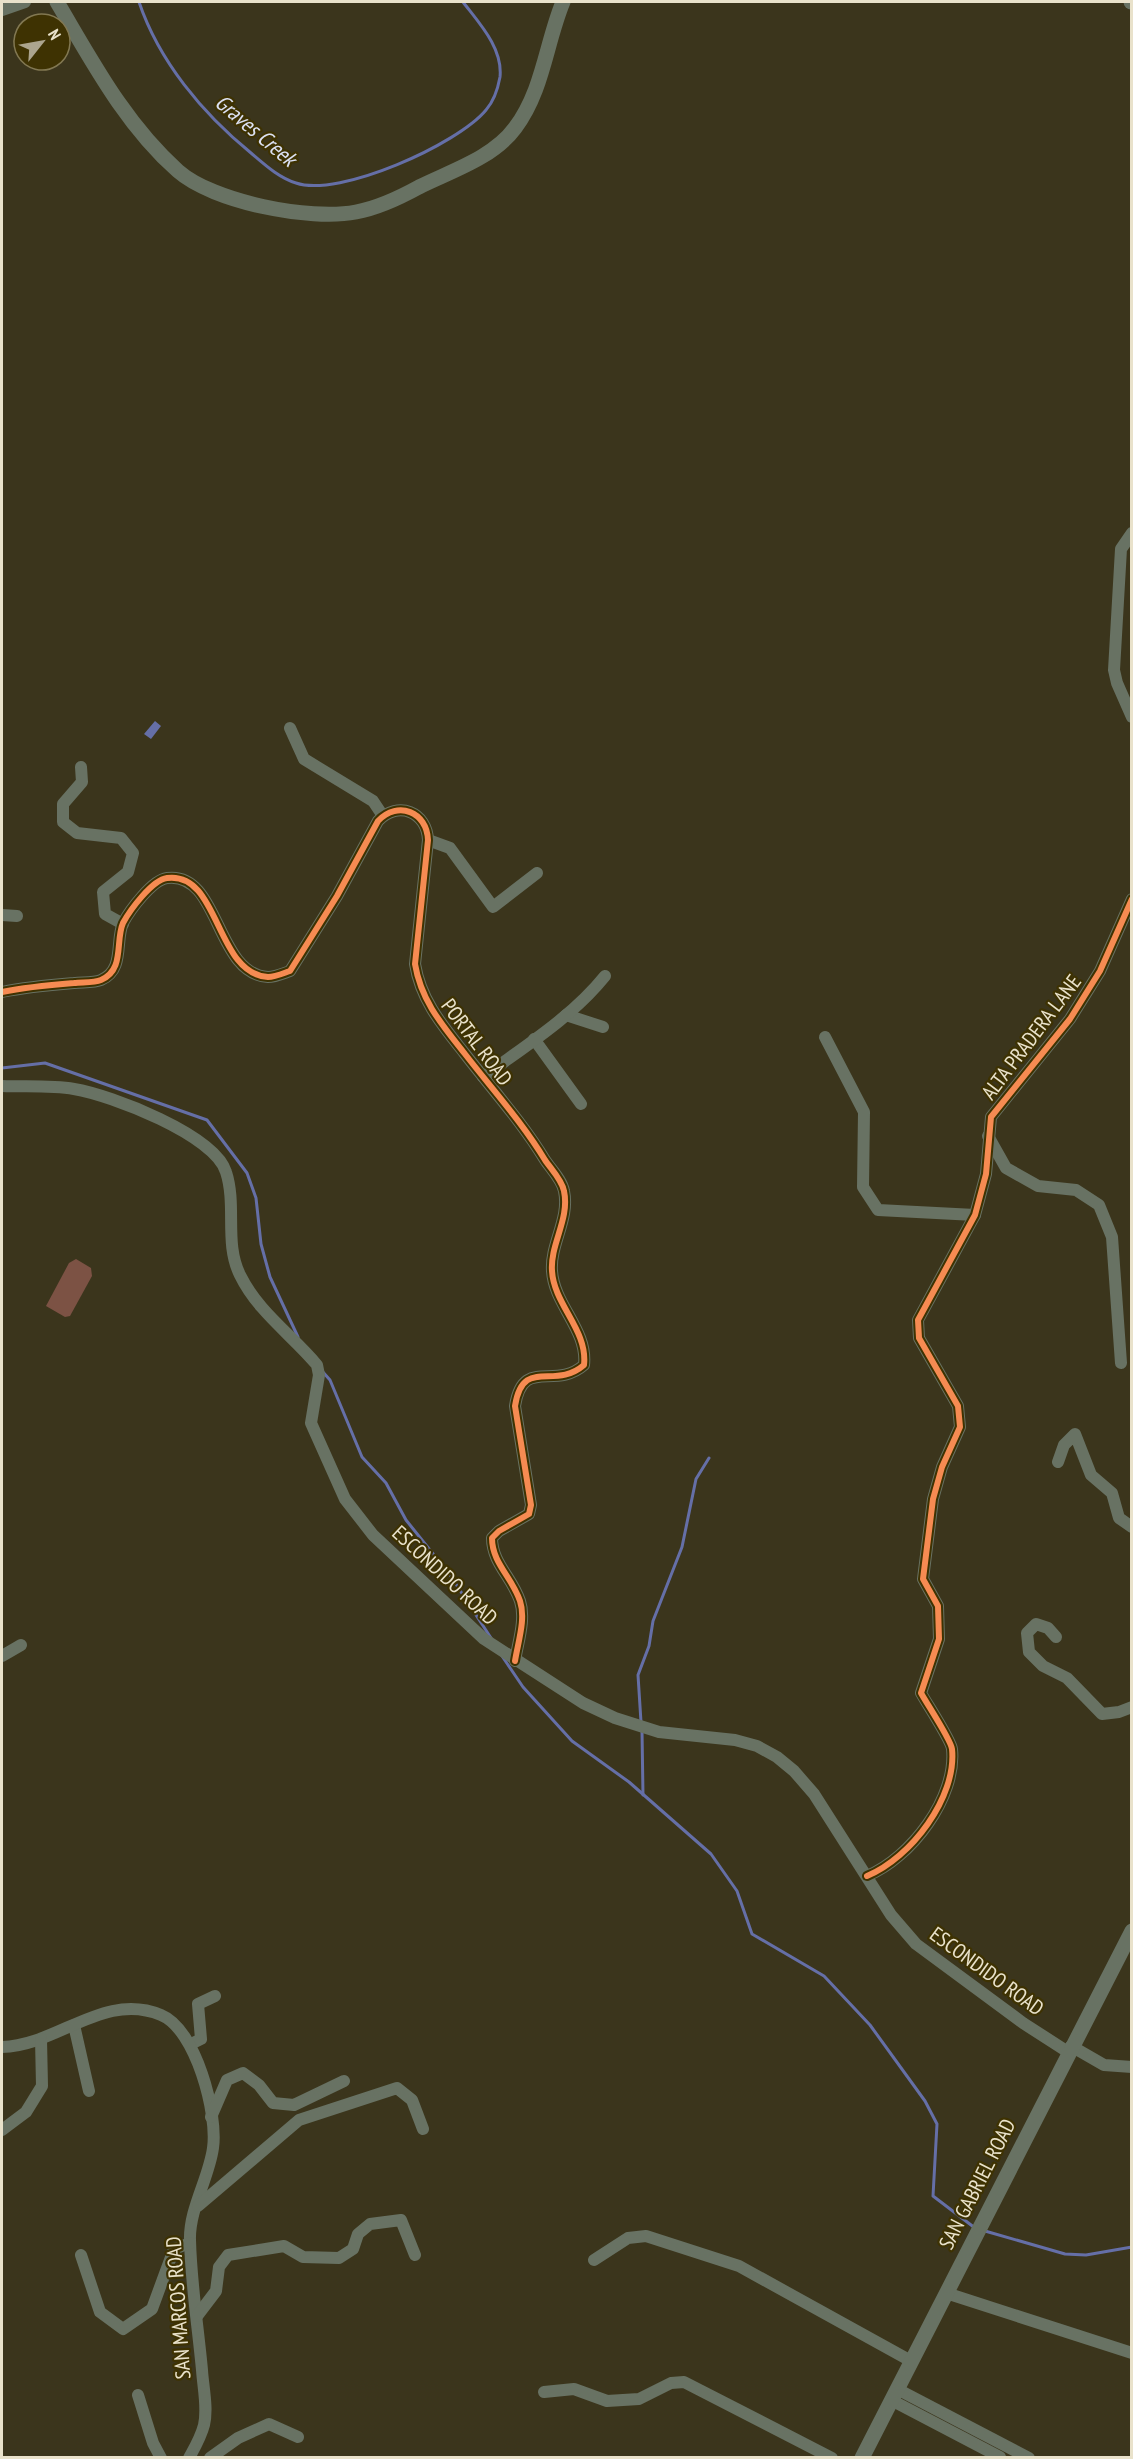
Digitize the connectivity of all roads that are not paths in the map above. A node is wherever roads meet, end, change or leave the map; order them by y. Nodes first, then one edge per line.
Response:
1 (25, 2) edge
2 (57, 2) edge
3 (563, 2) edge
4 (2, 9) edge
5 (1131, 533) edge
6 (1131, 717) edge
7 (290, 728) dead end
8 (81, 767) dead end
9 (383, 816) junction
10 (428, 840) junction
11 (537, 873) dead end
12 (1131, 899) edge
13 (2, 915) edge
14 (17, 915) dead end
15 (123, 924) junction
16 (605, 976) dead end
17 (2, 992) edge
18 (566, 1015) junction
19 (603, 1027) dead end
20 (825, 1037) dead end
21 (534, 1040) junction
22 (483, 1077) junction
23 (2, 1086) edge
24 (581, 1104) dead end
25 (988, 1136) junction
26 (975, 1215) junction
27 (1121, 1363) dead end
28 (1058, 1462) dead end
29 (1131, 1527) edge
30 (1056, 1637) dead end
31 (21, 1645) dead end
32 (2, 1656) edge
33 (515, 1661) junction
34 (1131, 1707) edge
35 (867, 1876) junction
36 (1131, 1931) edge
37 (215, 1996) dead end
38 (74, 2025) junction
39 (41, 2039) junction
40 (191, 2044) junction
41 (2, 2047) edge
42 (1070, 2049) junction
43 (1131, 2067) edge
44 (344, 2081) dead end
45 (89, 2091) dead end
46 (211, 2117) junction
47 (423, 2129) dead end
48 (2, 2130) edge
49 (197, 2207) junction
50 (190, 2243) junction
51 (81, 2254) dead end
52 (415, 2255) dead end
53 (594, 2260) dead end
54 (946, 2293) junction
55 (197, 2316) junction
56 (1131, 2353) edge
57 (911, 2361) junction
58 (544, 2392) dead end
59 (138, 2395) dead end
60 (894, 2395) junction
61 (298, 2438) dead end
62 (161, 2457) edge
63 (189, 2457) edge
64 (210, 2457) edge
65 (832, 2457) edge
66 (862, 2457) edge
67 (1000, 2457) edge
68 (1030, 2457) edge

1 - 4 street
2 - 3 street
5 - 6 street
7 - 9 street
8 - 15 street
9 - 10 street
9 - 15 street
10 - 11 street
10 - 22 street, PORTAL ROAD
12 - 25 street, ALTA PRADERA LANE
13 - 14 street
15 - 17 street
16 - 18 street
18 - 19 street
18 - 21 street
20 - 26 street
21 - 22 street
21 - 24 street
22 - 33 street, PORTAL ROAD
23 - 33 street, ESCONDIDO ROAD
25 - 26 street, ALTA PRADERA LANE
25 - 27 street
26 - 35 street, ALTA PRADERA LANE
28 - 29 street
30 - 34 street
31 - 32 street
33 - 35 street, ESCONDIDO ROAD
35 - 42 street, ESCONDIDO ROAD
36 - 42 street, SAN GABRIEL ROAD
37 - 40 street
38 - 39 street, SAN MARCOS ROAD
38 - 40 street, SAN MARCOS ROAD
38 - 45 street
39 - 41 street, SAN MARCOS ROAD
39 - 48 street
40 - 46 street, SAN MARCOS ROAD
42 - 43 street, ESCONDIDO ROAD
42 - 54 street, SAN GABRIEL ROAD
44 - 46 street
46 - 49 street, SAN MARCOS ROAD
47 - 49 street
49 - 50 street, SAN MARCOS ROAD
50 - 51 street
50 - 55 street, SAN MARCOS ROAD
52 - 55 street
53 - 57 street
54 - 56 street
54 - 57 street, SAN GABRIEL ROAD
55 - 63 street, SAN MARCOS ROAD
57 - 60 street, SAN GABRIEL ROAD
58 - 65 street
59 - 62 street
60 - 66 street, SAN GABRIEL ROAD
60 - 67 street
60 - 68 street
61 - 64 street

